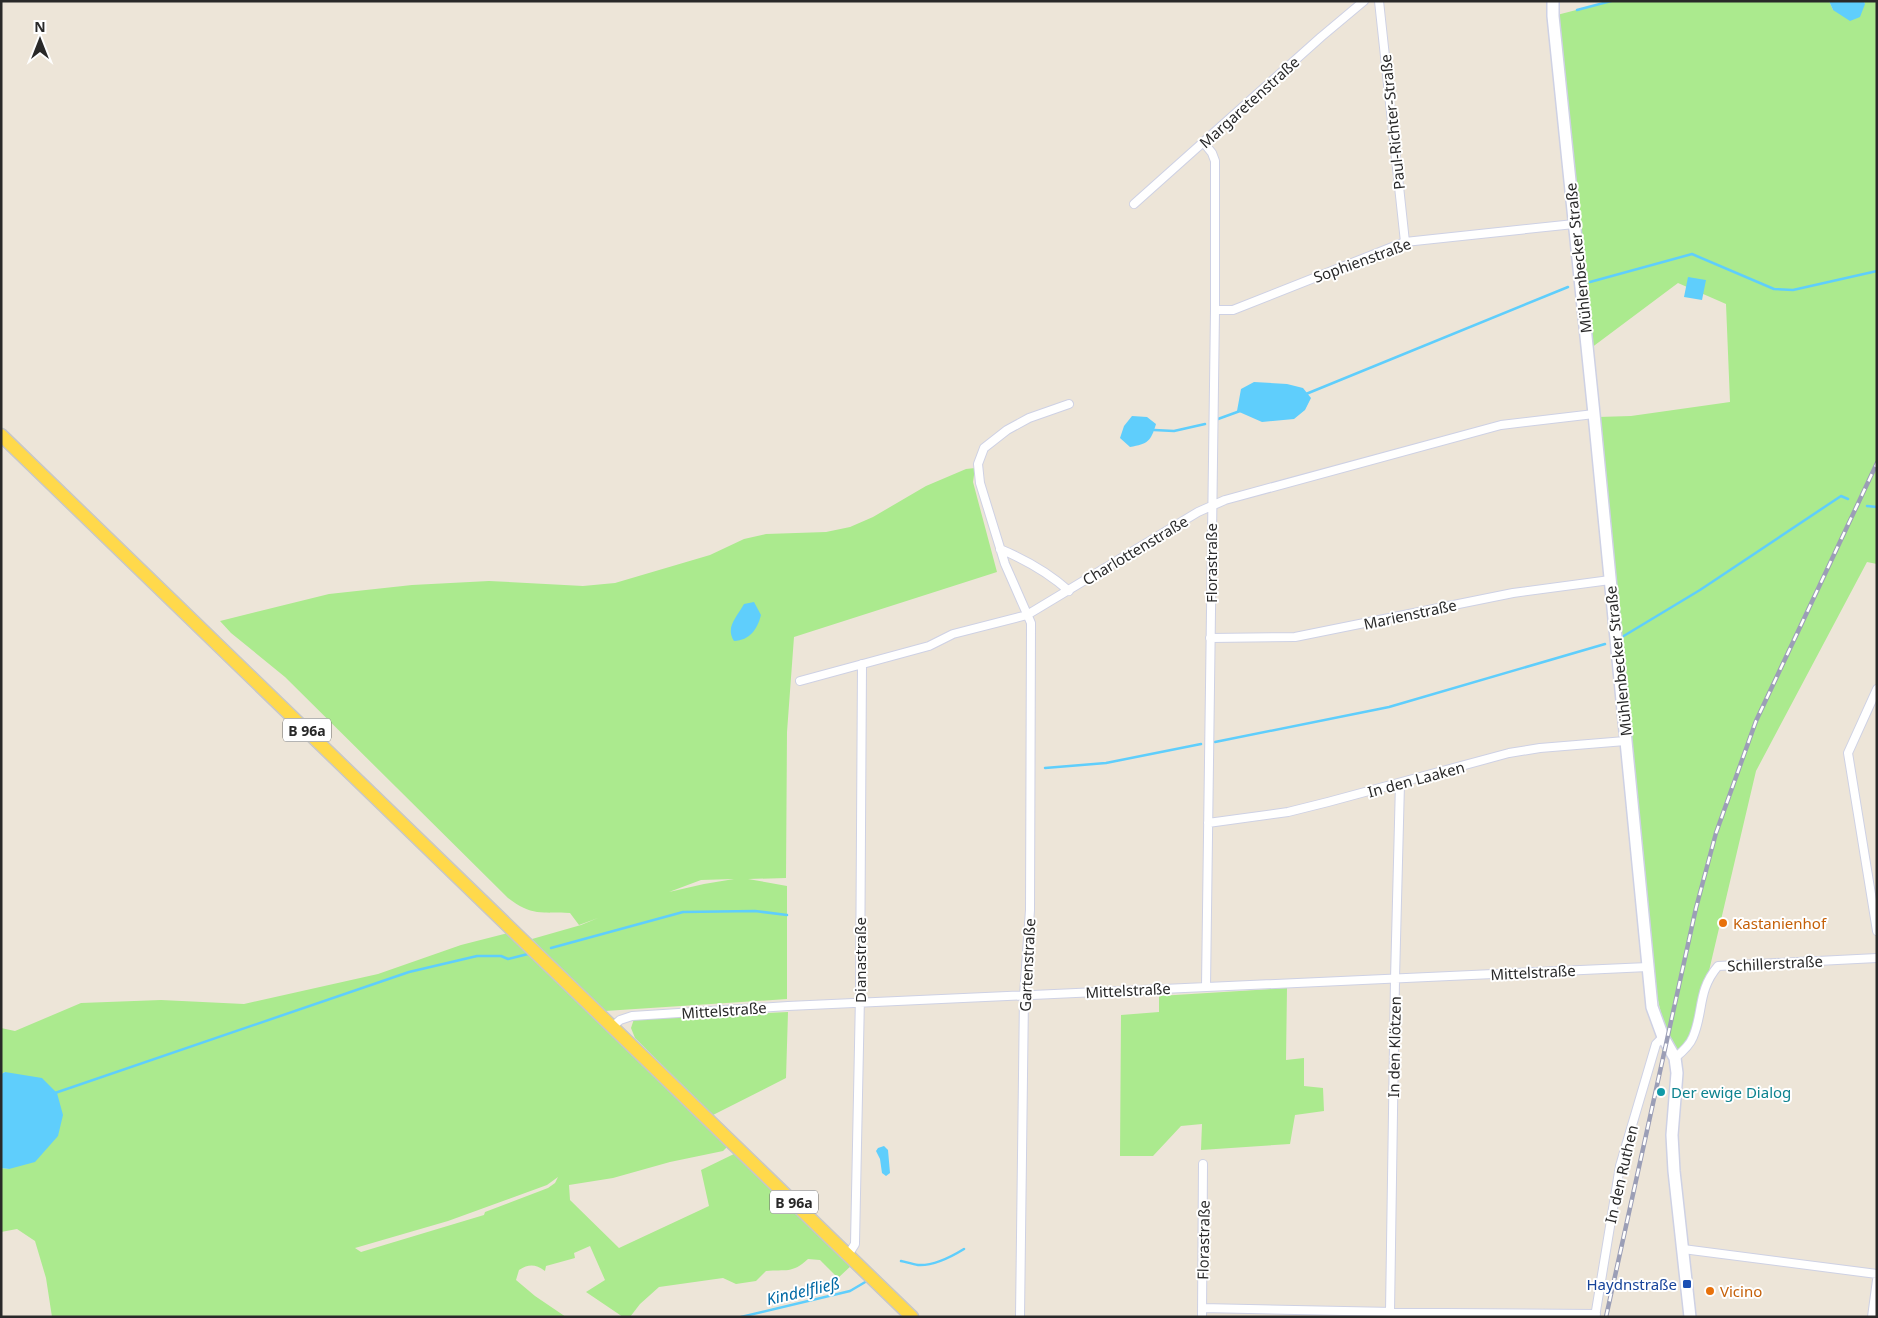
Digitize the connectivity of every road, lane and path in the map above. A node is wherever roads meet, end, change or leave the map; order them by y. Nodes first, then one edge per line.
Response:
1 (1364, 1) edge
2 (1379, 1) edge
3 (1553, 1) edge
4 (1204, 143) junction
5 (1134, 204) dead end
6 (1574, 224) junction
7 (1405, 242) junction
8 (1215, 310) junction
9 (1068, 404) dead end
10 (1594, 414) junction
11 (1, 435) edge
12 (1211, 505) junction
13 (1000, 549) junction
14 (1610, 580) junction
15 (1069, 591) junction
16 (1028, 615) junction
17 (1210, 638) junction
18 (862, 664) junction
19 (800, 681) dead end
20 (1877, 689) edge
21 (1625, 740) junction
22 (1400, 783) junction
23 (1208, 823) junction
24 (1877, 931) edge
25 (1877, 958) edge
26 (1648, 967) junction
27 (1395, 979) junction
28 (1206, 987) junction
29 (1024, 995) junction
30 (860, 1004) junction
31 (612, 1027) junction
32 (1663, 1037) junction
33 (1675, 1058) junction
34 (1203, 1164) dead end
35 (1683, 1249) junction
36 (848, 1255) junction
37 (1877, 1274) edge
38 (1877, 1280) edge
39 (1390, 1312) junction
40 (1202, 1313) edge
41 (1595, 1315) edge
42 (912, 1317) edge
43 (1020, 1317) edge
44 (1690, 1317) edge
45 (1872, 1317) edge

1 - 4 street, Margaretenstraße
2 - 7 street, Paul-Richter-Straße
3 - 6 main road, Mühlenbecker Straße
4 - 5 street, Margaretenstraße
4 - 8 street, Florastraße
6 - 7 street, Sophienstraße
6 - 10 main road, Mühlenbecker Straße
7 - 8 street, Sophienstraße
8 - 12 street, Florastraße
9 - 13 street, Gartenstraße
10 - 12 street, Charlottenstraße
10 - 14 main road, Mühlenbecker Straße
11 - 31 main road, B 96a
12 - 15 street, Charlottenstraße
12 - 17 street, Florastraße
13 - 15 street
13 - 16 street, Gartenstraße
14 - 17 street, Marienstraße
14 - 21 main road, Mühlenbecker Straße
15 - 16 street, Charlottenstraße
16 - 18 street, Charlottenstraße
16 - 29 street, Gartenstraße
17 - 23 street, Florastraße
18 - 19 street, Charlottenstraße
18 - 30 street, Dianastraße
20 - 24 street
21 - 22 street, In den Laaken
21 - 26 main road, Mühlenbecker Straße
22 - 23 street, In den Laaken
22 - 27 street, In den Klötzen
23 - 28 street, Florastraße
25 - 33 street, Schillerstraße
26 - 27 street, Mittelstraße
26 - 32 main road, Mühlenbecker Straße
27 - 28 street, Mittelstraße
27 - 39 street, In den Klötzen
28 - 29 street, Mittelstraße
29 - 30 street, Mittelstraße
29 - 43 street, Gartenstraße
30 - 31 street, Mittelstraße
30 - 36 street, Dianastraße
31 - 36 main road, B 96a
32 - 33 main road, Mühlenbecker Straße
32 - 41 street, In den Ruthen
33 - 35 main road, Mühlenbecker Straße
34 - 40 street, Florastraße
35 - 37 street
35 - 44 main road, Mühlenbecker Straße
36 - 42 main road, B 96a
38 - 45 street
39 - 40 street
39 - 41 street

